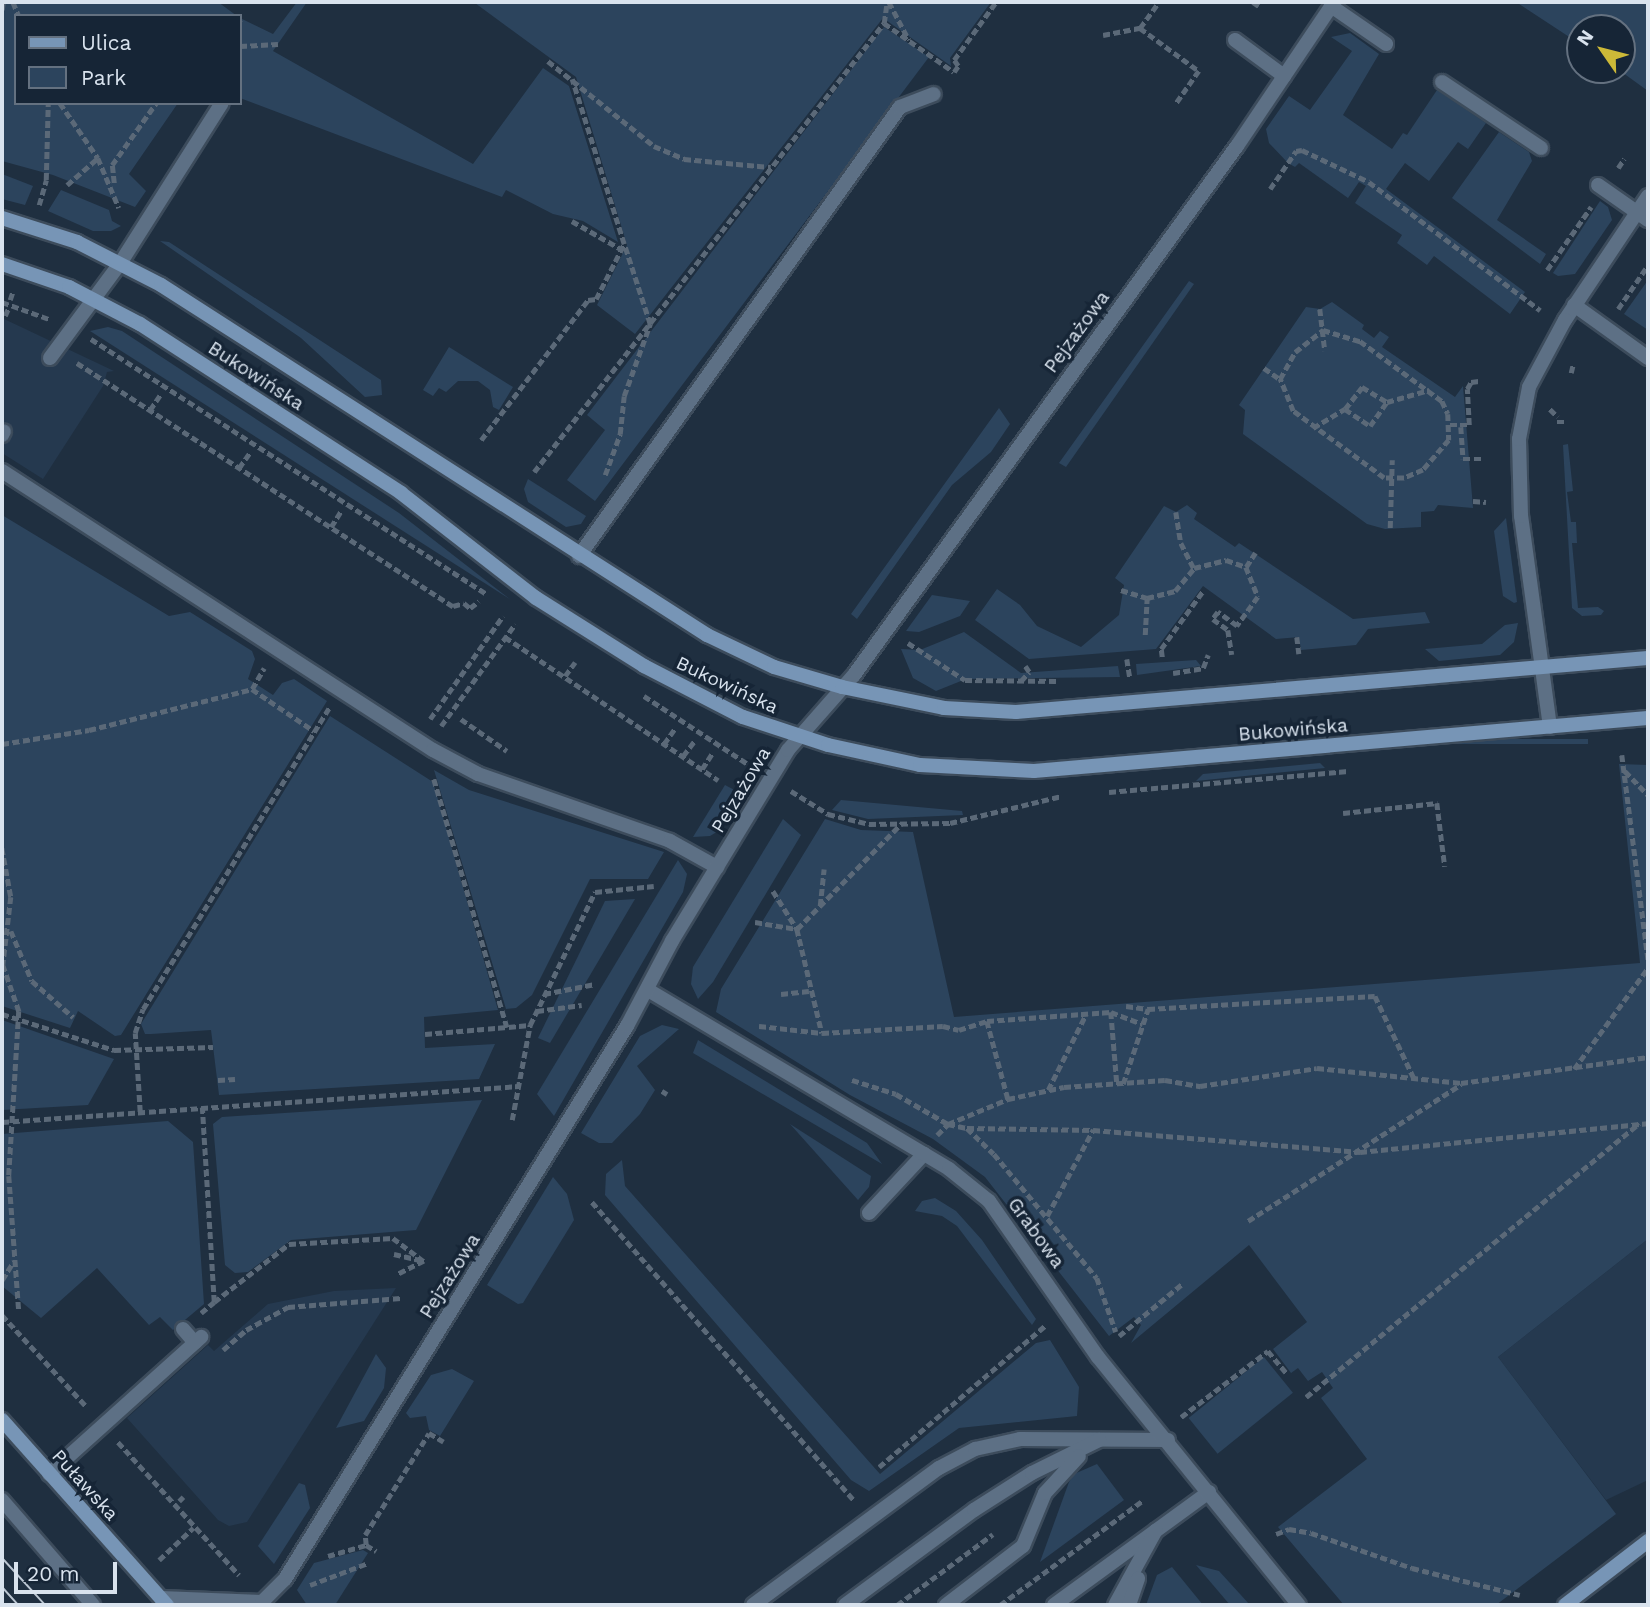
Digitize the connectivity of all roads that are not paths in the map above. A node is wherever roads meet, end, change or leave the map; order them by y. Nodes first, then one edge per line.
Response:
1 (1332, 4) edge
2 (1235, 40) dead end
3 (1386, 44) dead end
4 (1284, 76) junction
5 (1442, 82) dead end
6 (934, 94) dead end
7 (221, 105) edge
8 (1541, 148) dead end
9 (1601, 187) road end
10 (1648, 196) edge
11 (1643, 216) edge
12 (2, 218) edge
13 (121, 262) junction
14 (2, 264) edge
15 (94, 300) junction
16 (1574, 306) junction
17 (50, 358) dead end
18 (1648, 358) edge
19 (2, 471) edge
20 (579, 555) junction
21 (1648, 658) edge
22 (1541, 667) junction
23 (842, 687) junction
24 (1648, 718) edge
25 (1550, 727) junction
26 (799, 737) junction
27 (717, 867) junction
28 (648, 990) junction
29 (923, 1154) junction
30 (869, 1213) dead end
31 (183, 1329) road end
32 (2, 1420) edge
33 (1103, 1438) junction
34 (1168, 1440) junction
35 (49, 1474) junction
36 (1209, 1492) junction
37 (2, 1500) edge
38 (1159, 1525) junction
39 (1648, 1541) edge
40 (164, 1602) edge
41 (262, 1603) edge
42 (93, 1605) edge
43 (753, 1605) edge
44 (845, 1605) edge
45 (946, 1605) edge
46 (1054, 1605) edge
47 (1115, 1605) edge
48 (1129, 1605) edge
49 (1299, 1605) edge
50 (1565, 1605) edge

1 - 3 street
1 - 4 street, Pejzażowa
2 - 4 street
4 - 23 street, Pejzażowa
5 - 8 street
6 - 20 street
7 - 13 street
9 - 11 street
10 - 11 street
11 - 16 street
12 - 13 street, Bukowińska
13 - 15 street
13 - 20 street, Bukowińska
14 - 15 street, Bukowińska
15 - 17 street
15 - 26 street, Bukowińska
16 - 18 street
16 - 22 street
19 - 27 street
20 - 23 street, Bukowińska
21 - 22 street, Bukowińska
22 - 23 street, Bukowińska
22 - 25 street
23 - 26 street, Pejzażowa
24 - 25 street, Bukowińska
25 - 26 street, Bukowińska
26 - 27 street, Pejzażowa
27 - 28 street, Pejzażowa
28 - 29 street, Grabowa
28 - 41 street, Pejzażowa
29 - 30 street
29 - 34 street, Grabowa
31 - 35 street
32 - 35 street, Puławska
33 - 34 street
33 - 43 street
33 - 44 street
33 - 45 street
34 - 36 street, Grabowa
35 - 40 street, Puławska
36 - 38 street
36 - 49 street, Grabowa
37 - 42 street
38 - 46 street
38 - 47 street
38 - 48 street
39 - 50 street
40 - 41 street, Pejzażowa

